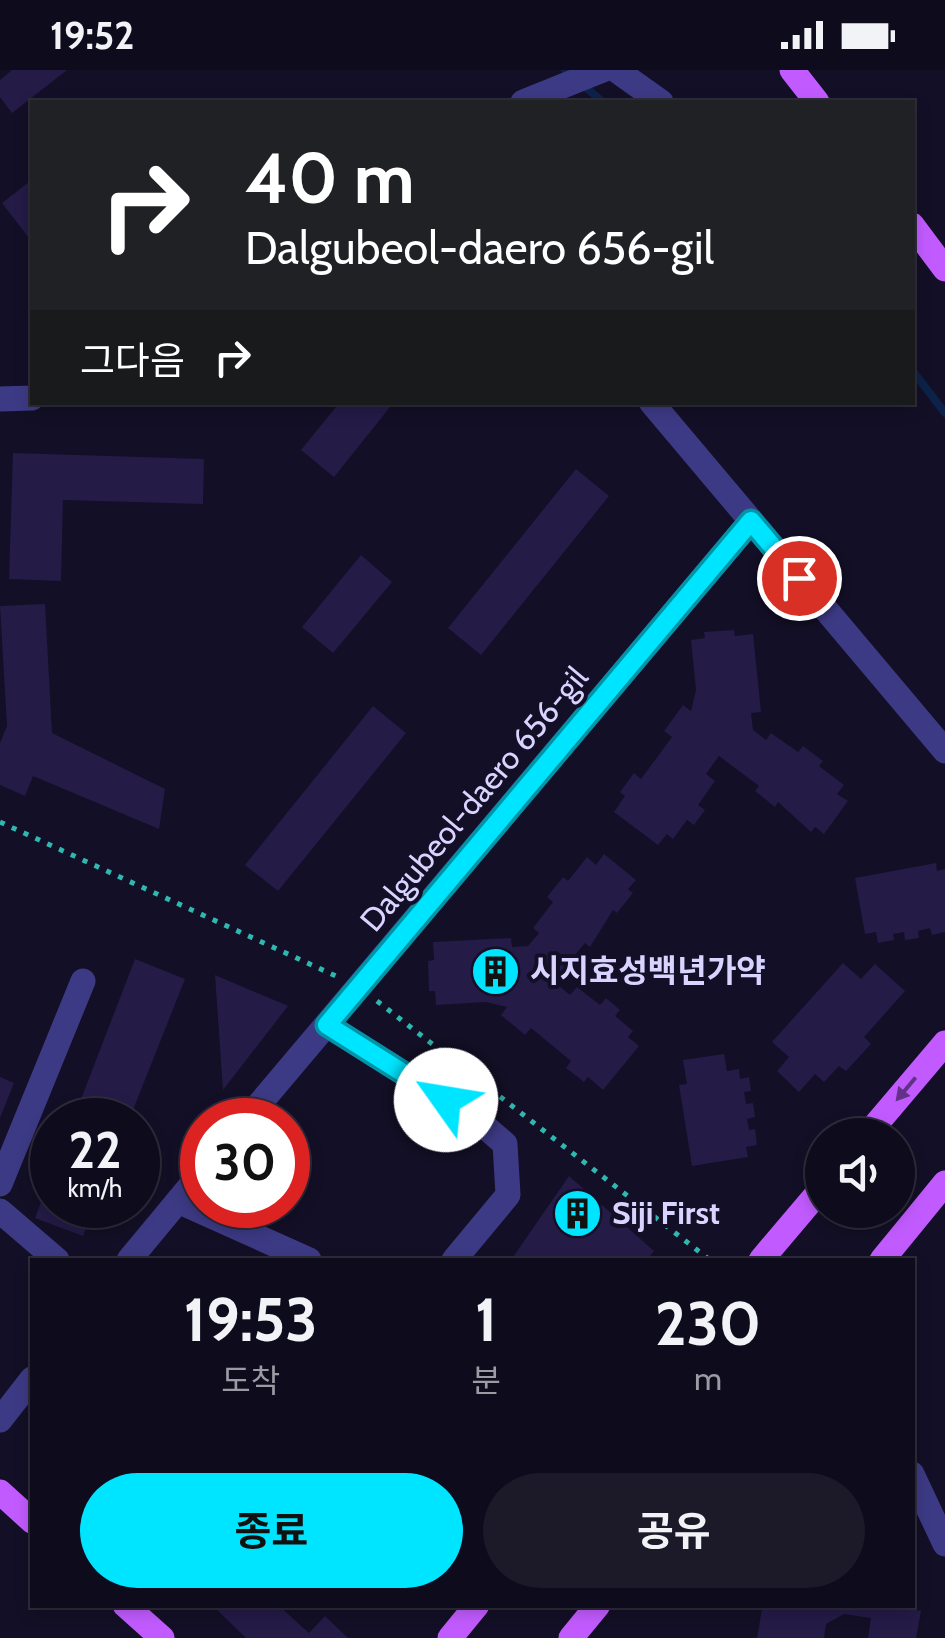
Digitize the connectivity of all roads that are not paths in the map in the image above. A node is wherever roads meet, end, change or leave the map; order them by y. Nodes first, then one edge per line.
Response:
1 (603, 70) edge
2 (616, 70) edge
3 (792, 70) edge
4 (528, 100) edge
5 (658, 100) edge
6 (815, 100) edge
7 (30, 398) edge
8 (0, 400) edge
9 (654, 405) edge
10 (751, 521) junction
11 (945, 751) edge
12 (83, 981) dead end
13 (327, 1025) junction
14 (945, 1043) edge
15 (265, 1098) edge
16 (881, 1118) edge
17 (945, 1183) edge
18 (0, 1184) edge
19 (180, 1199) edge
20 (178, 1201) junction
21 (805, 1208) edge
22 (0, 1210) edge
23 (55, 1258) edge
24 (131, 1258) edge
25 (304, 1258) edge
26 (456, 1258) edge
27 (763, 1258) edge
28 (884, 1258) edge
29 (30, 1382) edge
30 (0, 1420) edge
31 (915, 1480) edge
32 (0, 1492) edge
33 (30, 1520) edge
34 (945, 1544) edge
35 (128, 1608) edge
36 (475, 1608) edge
37 (596, 1608) edge
38 (162, 1638) edge
39 (450, 1638) edge
40 (571, 1638) edge

1 - 4 street
2 - 5 street
3 - 6 main road
7 - 8 street
9 - 10 street
10 - 11 street
10 - 13 street, Dalgubeol-daero 656-gil
12 - 18 street
13 - 15 street, Dalgubeol-daero 656-gil
13 - 26 street
14 -> 16 main road
17 - 28 main road
19 - 20 street
20 - 24 street
20 - 25 street
21 - 27 main road
22 - 23 street
29 - 30 street
31 - 34 street
32 - 33 main road
35 - 38 main road
36 - 39 main road
37 - 40 main road

